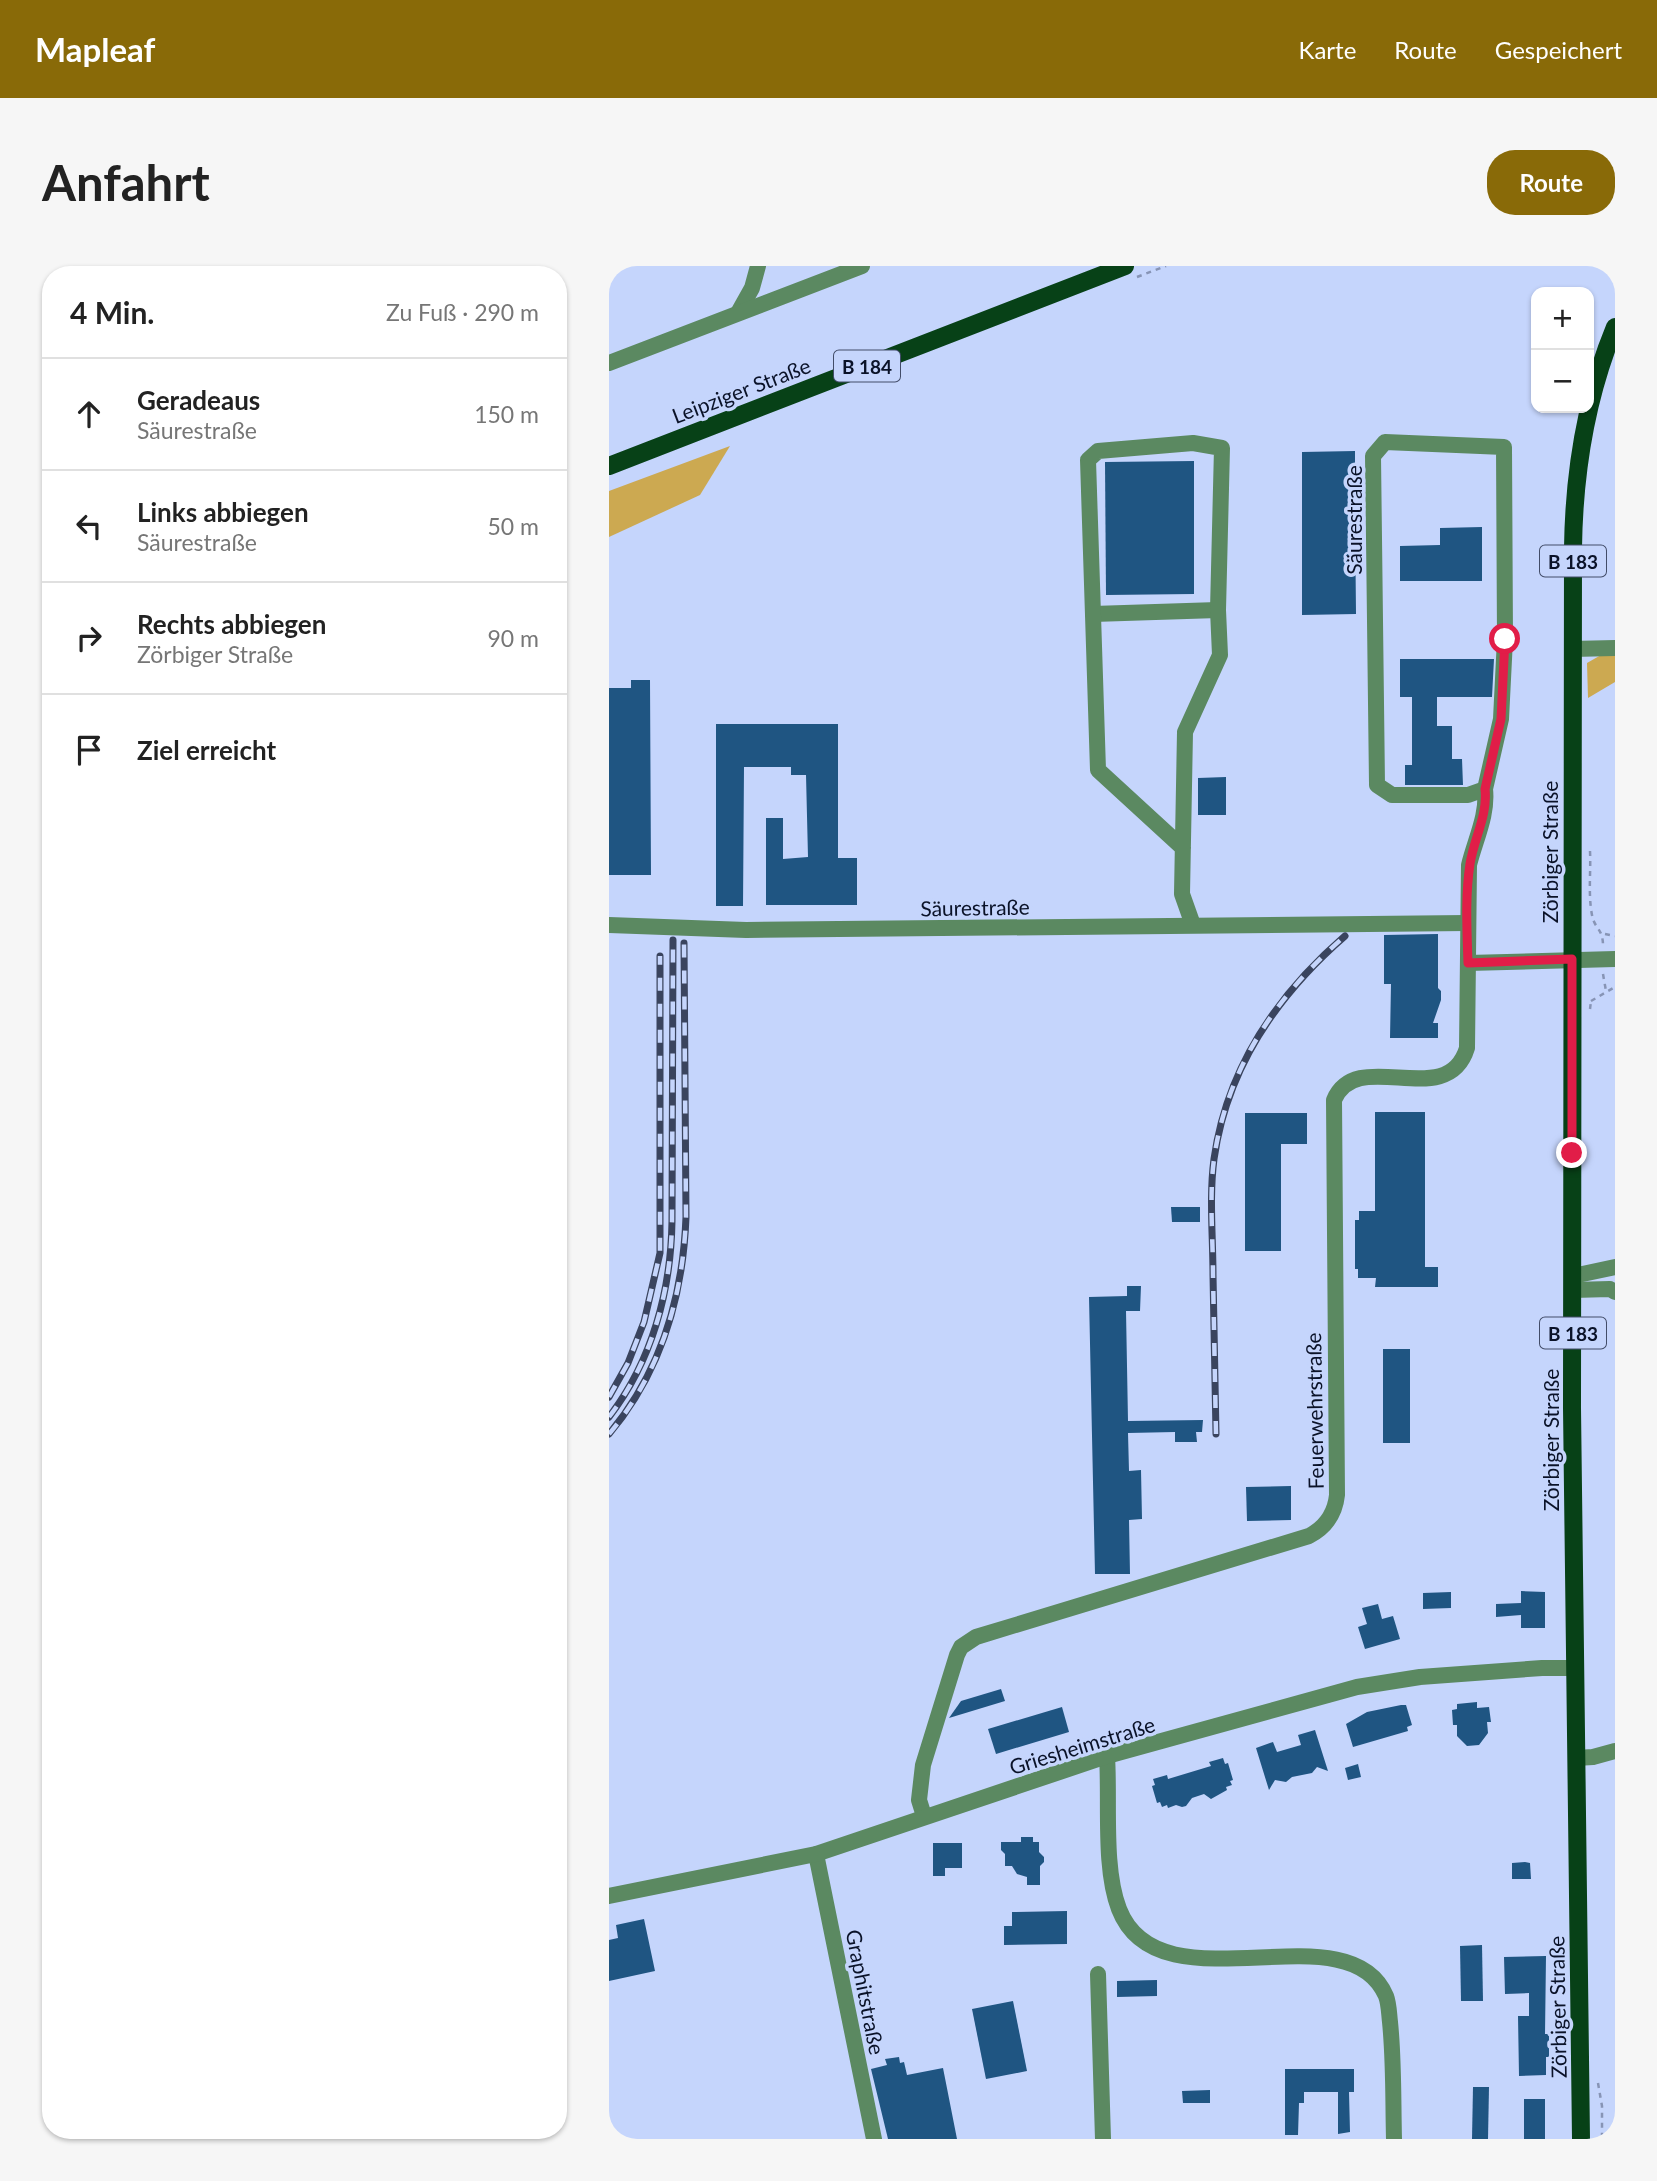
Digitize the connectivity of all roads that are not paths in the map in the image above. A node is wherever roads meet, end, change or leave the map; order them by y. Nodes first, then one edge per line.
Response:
1 (862, 266) edge
2 (1125, 266) edge
3 (757, 269) edge
4 (776, 299) junction
5 (738, 313) junction
6 (1615, 327) edge
7 (609, 363) edge
8 (609, 466) edge
9 (1218, 610) junction
10 (1093, 614) junction
11 (1615, 648) edge
12 (1572, 649) junction
13 (1485, 789) junction
14 (1183, 848) junction
15 (1467, 923) junction
16 (609, 925) edge
17 (1193, 925) junction
18 (1572, 959) junction
19 (1609, 959) edge
20 (1468, 963) junction
21 (1615, 1267) edge
22 (1573, 1283) junction
23 (1615, 1292) edge
24 (1575, 1668) junction
25 (1615, 1751) edge
26 (1107, 1756) junction
27 (1576, 1758) junction
28 (924, 1816) junction
29 (816, 1854) junction
30 (609, 1896) edge
31 (1098, 1974) dead end
32 (874, 2139) edge
33 (1103, 2139) edge
34 (1394, 2139) edge
35 (1581, 2139) edge

1 - 4 street
2 - 8 main road, Leipziger Straße / B 184
3 - 4 street
3 - 5 street
4 - 5 street
5 - 7 street
6 - 12 main road, Zörbiger Straße / B 183
9 - 10 street
9 - 10 street
9 - 14 street
10 - 14 street
11 - 12 street
12 - 18 main road, Zörbiger Straße / B 183
13 - 13 street, Säurestraße
13 - 15 street, Säurestraße
14 - 17 street
15 - 17 street, Säurestraße
15 - 20 street, Säurestraße
16 - 17 street, Säurestraße
18 - 19 street
18 - 20 street
18 - 22 main road, Zörbiger Straße / B 183
20 - 28 street, Feuerwehrstraße
21 - 22 street
22 - 23 street
22 - 24 main road, Zörbiger Straße / B 183
24 - 26 street, Griesheimstraße
24 - 27 main road, Zörbiger Straße / B 183
25 - 27 street
26 - 28 street, Griesheimstraße
26 - 34 street
27 - 35 main road, Zörbiger Straße / B 183
28 - 29 street, Griesheimstraße
29 - 30 street, Griesheimstraße
29 - 32 street, Graphitstraße
31 - 33 street

